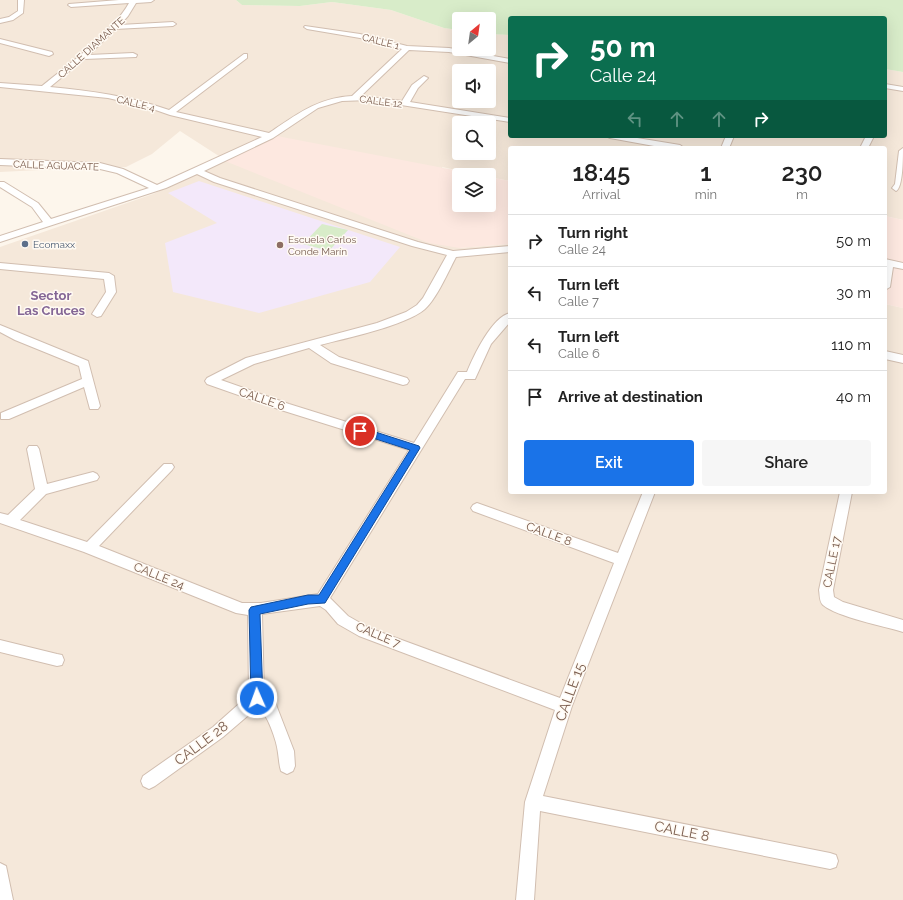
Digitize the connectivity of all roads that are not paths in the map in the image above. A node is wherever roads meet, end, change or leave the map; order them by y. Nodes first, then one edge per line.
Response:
1 (21, 0) edge
2 (151, 0) edge
3 (134, 1) junction
4 (71, 5) dead end
5 (0, 21) edge
6 (173, 24) dead end
7 (113, 27) junction
8 (307, 27) dead end
9 (0, 41) edge
10 (407, 48) junction
11 (49, 54) dead end
12 (133, 55) dead end
13 (244, 56) dead end
14 (82, 57) junction
15 (508, 61) edge
16 (424, 78) dead end
17 (0, 85) edge
18 (887, 86) edge
19 (903, 88) edge
20 (42, 90) junction
21 (355, 98) junction
22 (405, 103) junction
23 (170, 113) junction
24 (508, 120) edge
25 (270, 136) junction
26 (621, 138) edge
27 (663, 138) edge
28 (660, 145) junction
29 (667, 146) edge
30 (903, 151) edge
31 (0, 162) edge
32 (197, 171) junction
33 (1, 184) edge
34 (887, 186) edge
35 (157, 188) junction
36 (900, 188) edge
37 (50, 224) junction
38 (0, 239) edge
39 (508, 249) edge
40 (453, 254) junction
41 (887, 263) edge
42 (0, 266) edge
43 (903, 266) edge
44 (97, 314) dead end
45 (508, 318) edge
46 (0, 328) edge
47 (310, 344) junction
48 (887, 355) edge
49 (903, 359) edge
50 (87, 381) junction
51 (403, 381) dead end
52 (94, 406) dead end
53 (5, 416) dead end
54 (33, 448) dead end
55 (416, 448) junction
56 (168, 467) dead end
57 (93, 476) dead end
58 (42, 490) junction
59 (648, 494) edge
60 (846, 494) edge
61 (476, 508) dead end
62 (5, 520) edge
63 (89, 548) junction
64 (621, 560) junction
65 (322, 600) junction
66 (254, 610) junction
67 (903, 626) edge
68 (0, 646) edge
69 (57, 660) dead end
70 (257, 698) junction
71 (564, 706) junction
72 (287, 766) dead end
73 (149, 781) dead end
74 (533, 802) junction
75 (830, 861) dead end
76 (0, 872) edge
77 (4, 900) edge
78 (525, 900) edge

1 - 5 street
2 - 3 street
3 - 4 street
3 - 7 street, CALLE DIAMANTE
6 - 7 street
7 - 14 street, CALLE DIAMANTE
8 - 10 street, CALLE 1
9 - 11 street
10 - 15 street
10 - 21 street, CALLE 1
12 - 14 street
13 - 23 street
14 - 20 street, CALLE DIAMANTE
16 - 22 street
17 - 20 street, CALLE 4
18 - 19 street
20 - 23 street, CALLE 4
21 - 22 street, CALLE 12
21 - 25 street, CALLE 12
22 - 24 street, CALLE 12
23 - 25 street, CALLE 4
25 - 32 street, CALLE 12
26 - 28 street
27 - 28 street
28 - 29 street
30 - 36 street
31 - 35 street, CALLE AGUACATE
32 - 35 street, CALLE 12
32 - 40 street
33 - 37 street
34 - 36 street
35 - 37 street, CALLE 12
37 - 38 street, CALLE 12
39 - 40 street
40 - 47 street
41 - 43 street
42 - 44 street
45 - 55 street
46 - 50 street
47 - 51 street
47 - 55 street, CALLE 6
48 - 49 street
50 - 52 street
50 - 53 street
54 - 58 street
55 - 65 street
56 - 63 street
57 - 58 street
58 - 62 street
59 - 64 street, CALLE 15
60 - 67 street, CALLE 17
61 - 64 street, CALLE 8
62 - 63 street, CALLE 24
63 - 66 street, CALLE 24
64 - 71 street, CALLE 15
65 - 66 street, CALLE 24
65 - 71 street, CALLE 7
66 - 70 street
68 - 69 street
70 - 72 street
70 - 73 street, CALLE 28
71 - 74 street, CALLE 15
74 - 75 street, CALLE 8
74 - 78 street, CALLE 15
76 - 77 street

